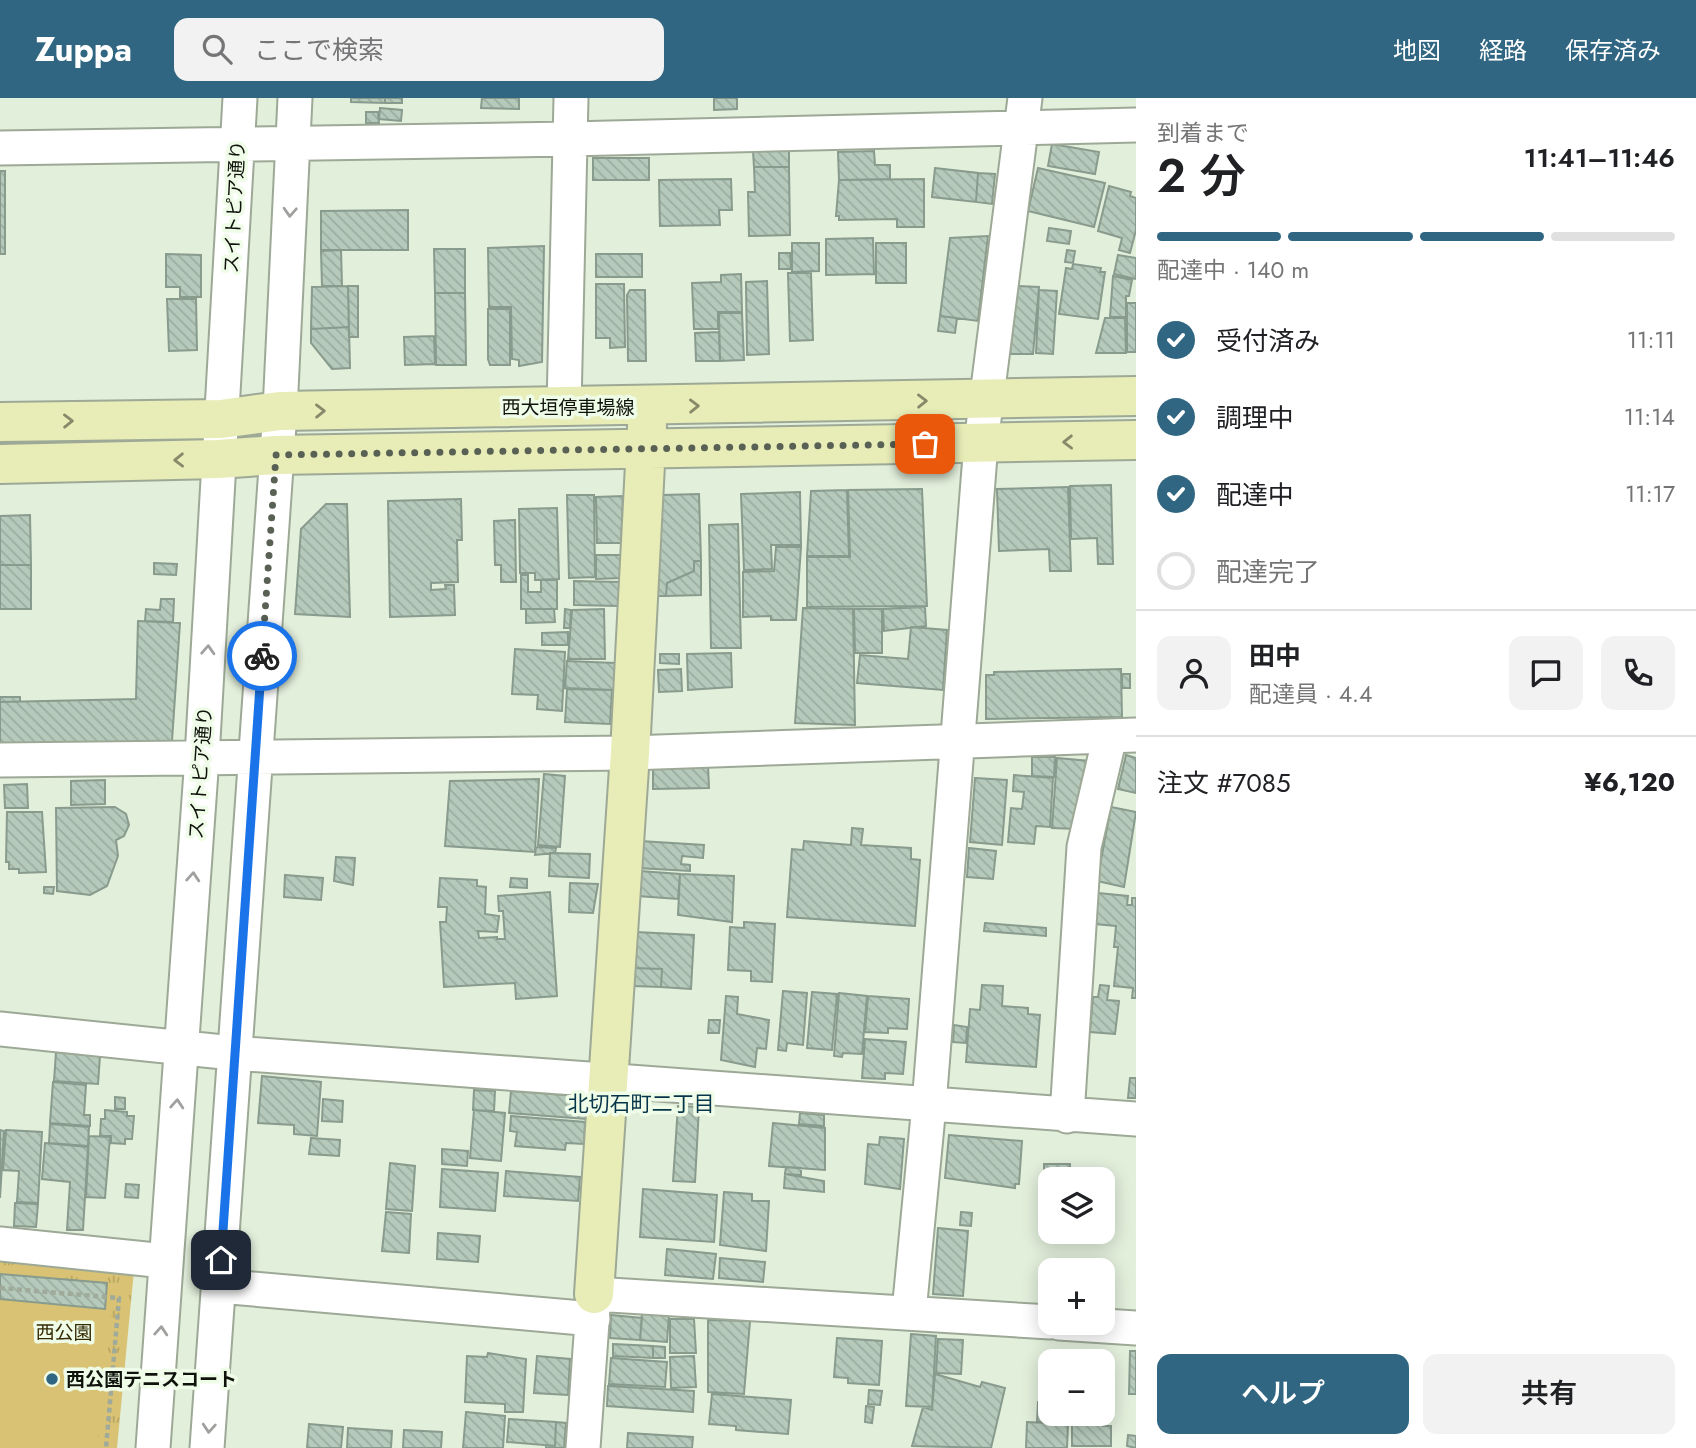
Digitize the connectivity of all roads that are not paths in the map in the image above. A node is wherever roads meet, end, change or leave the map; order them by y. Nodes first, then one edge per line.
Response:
1 (240, 98) edge
2 (295, 98) edge
3 (571, 98) edge
4 (1023, 113) edge
5 (1136, 125) edge
6 (569, 139) junction
7 (237, 143) junction
8 (293, 144) junction
9 (0, 148) edge
10 (1136, 396) edge
11 (987, 400) junction
12 (564, 407) junction
13 (648, 407) junction
14 (280, 411) junction
15 (220, 419) junction
16 (0, 422) edge
17 (1136, 440) edge
18 (981, 443) junction
19 (647, 451) junction
20 (276, 455) junction
21 (218, 459) junction
22 (0, 464) edge
23 (1123, 736) edge
24 (959, 739) junction
25 (631, 753) junction
26 (202, 757) junction
27 (256, 757) junction
28 (0, 760) edge
29 (0, 1029) edge
30 (181, 1047) junction
31 (233, 1053) junction
32 (607, 1081) junction
33 (929, 1105) junction
34 (1067, 1116) junction
35 (1136, 1119) edge
36 (0, 1244) edge
37 (165, 1261) junction
38 (219, 1286) junction
39 (594, 1306) junction
40 (909, 1312) junction
41 (1038, 1321) edge
42 (1115, 1327) edge
43 (1136, 1328) edge
44 (153, 1448) edge
45 (207, 1448) edge
46 (583, 1448) edge

1 - 7 street, スイトピア通り
2 - 8 street
3 - 6 street
4 - 5 street
4 - 6 street
4 - 11 street
6 - 8 street
6 - 12 street
7 - 8 street
7 - 9 street
7 - 15 street, スイトピア通り
8 -> 14 street
10 - 11 main road, 西大垣停車場線
13 -> 11 main road, 西大垣停車場線
11 - 18 street
12 - 13 main road, 西大垣停車場線
14 -> 12 main road, 西大垣停車場線
13 - 19 main road
14 - 15 main road, 西大垣停車場線
14 - 20 street
16 -> 15 main road, 西大垣停車場線
15 - 21 street, スイトピア通り
17 -> 18 main road
18 - 19 main road
18 - 24 street
19 - 20 main road
19 - 25 main road
20 - 21 main road
20 - 27 street
21 -> 22 main road
26 -> 21 street, スイトピア通り
23 - 24 street
23 - 34 street
24 - 25 street
24 - 33 street
25 - 27 street
25 - 32 main road
26 - 27 street
26 - 28 street
30 -> 26 street, スイトピア通り
27 - 31 street
29 - 30 street
30 - 31 street
37 -> 30 street, スイトピア通り
31 - 32 street
31 - 38 street
32 - 33 street
32 - 39 main road
33 - 34 street
33 - 40 street
34 - 35 street
36 - 37 street
44 -> 37 street, スイトピア通り
38 - 39 street
38 -> 45 street
39 - 40 street
39 - 46 street
40 - 41 street
42 - 43 street

